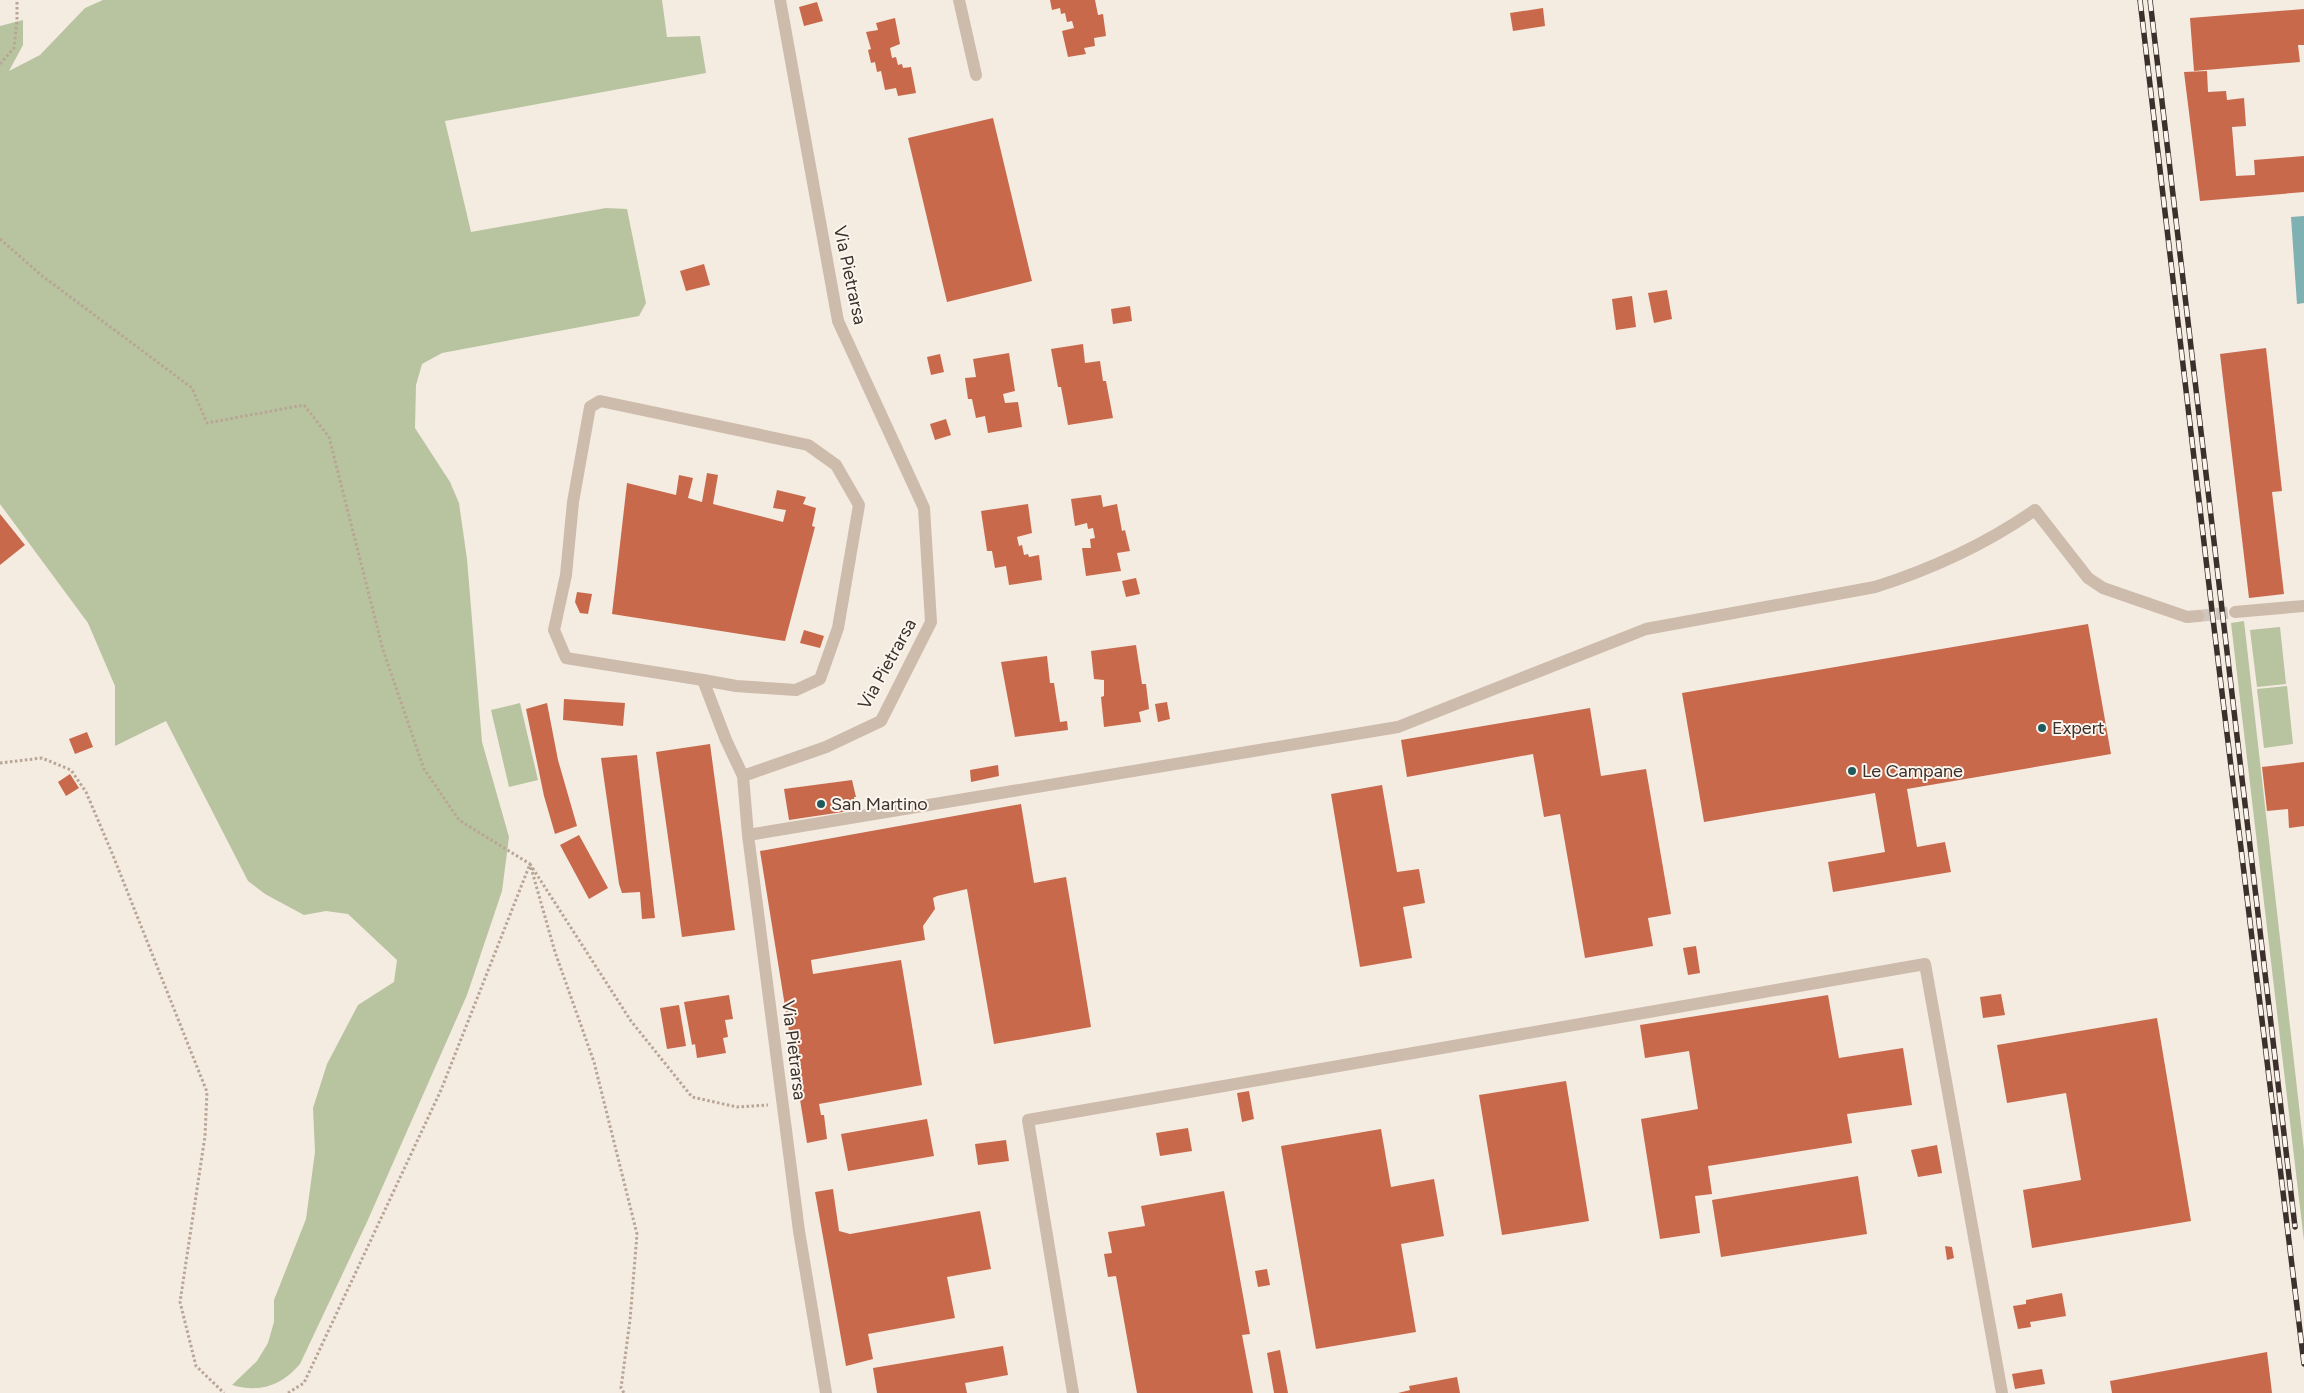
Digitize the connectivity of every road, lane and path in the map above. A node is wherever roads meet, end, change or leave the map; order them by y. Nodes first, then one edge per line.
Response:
1 (17, 0) edge
2 (780, 0) edge
3 (959, 0) edge
4 (0, 64) edge
5 (976, 75) dead end
6 (0, 239) edge
7 (2304, 606) edge
8 (2234, 612) tunnel mouth
9 (2198, 616) tunnel mouth
10 (703, 680) junction
11 (0, 763) edge
12 (743, 776) junction
13 (748, 835) junction
14 (530, 864) junction
15 (783, 1104) junction
16 (224, 1393) edge
17 (288, 1393) edge
18 (624, 1393) edge
19 (826, 1393) edge
20 (1073, 1393) edge
21 (2002, 1393) edge

1 - 4 path
2 - 12 street, Via Pietrarsa
3 - 5 street
6 - 14 path
7 - 8 street
9 - 13 street
10 - 10 street
10 - 12 street
11 - 16 path
12 - 13 street, Via Pietrarsa
13 - 15 street, Via Pietrarsa
14 - 15 path
14 - 17 path
14 - 18 path
15 - 19 street, Via Pietrarsa
20 - 21 street

